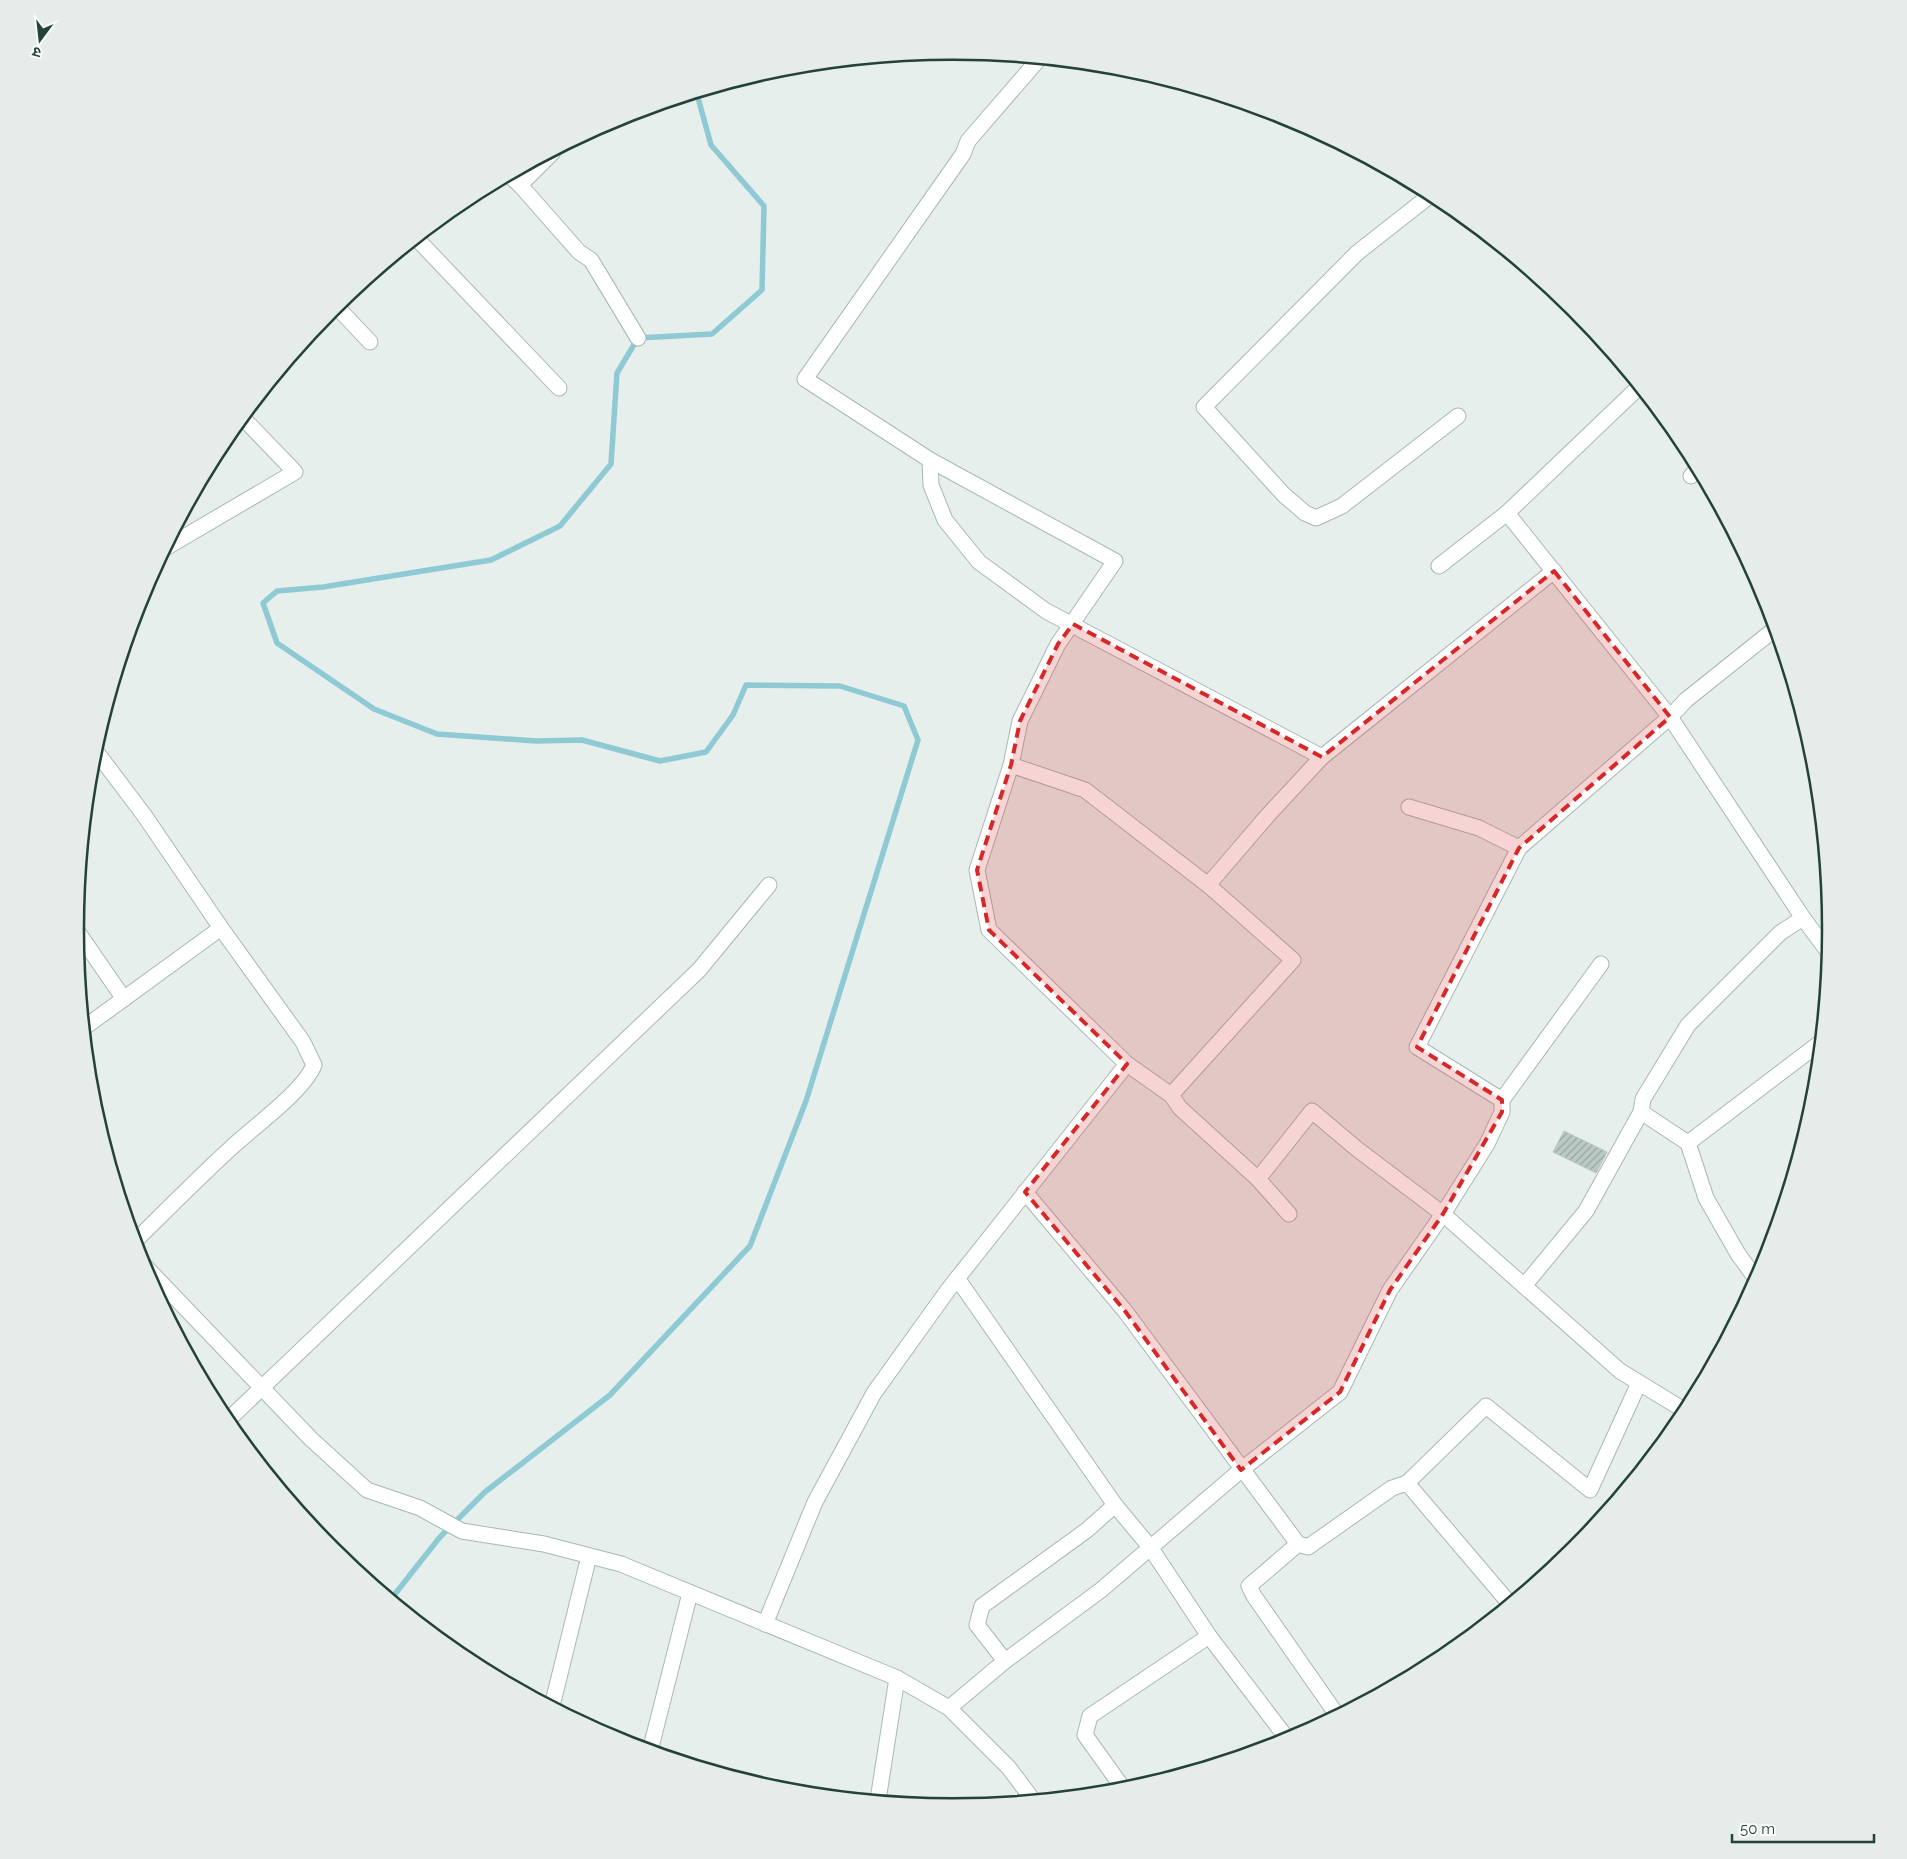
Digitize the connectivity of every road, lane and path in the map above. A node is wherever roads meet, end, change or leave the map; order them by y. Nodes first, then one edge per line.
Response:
1 (1034, 64) edge
2 (515, 180) edge
3 (1425, 199) edge
4 (421, 243) edge
5 (342, 312) edge
6 (638, 338) dead end
7 (370, 342) dead end
8 (559, 388) dead end
9 (1635, 391) edge
10 (1458, 416) dead end
11 (247, 423) edge
12 (930, 460) junction
13 (1507, 513) junction
14 (176, 542) edge
15 (1439, 566) dead end
16 (1554, 571) junction
17 (1072, 624) junction
18 (1770, 632) edge
19 (1670, 717) junction
20 (1322, 757) junction
21 (101, 759) edge
22 (1011, 765) junction
23 (1409, 807) dead end
24 (1519, 848) junction
25 (769, 885) dead end
26 (1208, 885) junction
27 (1803, 918) junction
28 (221, 928) junction
29 (84, 942) edge
30 (1823, 943) edge
31 (1601, 964) dead end
32 (124, 999) junction
33 (89, 1024) edge
34 (1815, 1046) edge
35 (1126, 1064) junction
36 (1170, 1095) junction
37 (1502, 1100) junction
38 (1641, 1112) junction
39 (1688, 1143) junction
40 (1258, 1179) junction
41 (1025, 1192) junction
42 (1289, 1214) dead end
43 (1443, 1214) junction
44 (140, 1236) edge
45 (1752, 1273) edge
46 (957, 1278) junction
47 (158, 1280) edge
48 (1524, 1286) junction
49 (1639, 1383) junction
50 (261, 1387) junction
51 (1679, 1407) edge
52 (233, 1416) edge
53 (1241, 1470) junction
54 (1407, 1483) junction
55 (1116, 1505) junction
56 (1298, 1544) junction
57 (1150, 1547) junction
58 (589, 1556) junction
59 (690, 1593) junction
60 (1506, 1600) edge
61 (765, 1624) junction
62 (1209, 1636) junction
63 (1005, 1661) junction
64 (897, 1678) junction
65 (553, 1701) edge
66 (949, 1708) junction
67 (1334, 1711) edge
68 (1284, 1734) edge
69 (652, 1745) edge
70 (1118, 1783) edge
71 (879, 1795) edge
72 (1029, 1795) edge

1 - 12 street
2 - 6 street
3 - 10 street
4 - 8 street
5 - 7 street
9 - 13 street
11 - 14 street
12 - 17 street
12 - 17 street
13 - 15 street
13 - 16 street
16 - 19 street
16 - 20 street
17 - 20 street
17 - 22 street
18 - 19 street
19 - 24 street
19 - 27 street
20 - 26 street
21 - 28 street
22 - 26 street
22 - 35 street
23 - 24 street
24 - 37 street
25 - 50 street
26 - 36 street
27 - 30 street
27 - 38 street
28 - 32 street
28 - 44 street
29 - 32 street
31 - 37 street
32 - 33 street
34 - 39 street
35 - 36 street
35 - 41 street
36 - 40 street
37 - 43 street
38 - 39 street
38 - 48 street
39 - 45 street
40 - 42 street
40 - 43 street
41 - 46 street
41 - 53 street
43 - 48 street
43 - 53 street
46 - 55 street
46 - 61 street
47 - 50 street
48 - 49 street
49 - 51 street
49 - 54 street
50 - 52 street
50 - 58 street
53 - 56 street
53 - 57 street
54 - 56 street
54 - 60 street
55 - 57 street
55 - 63 street
56 - 67 street
57 - 62 street
57 - 63 street
58 - 59 street
58 - 65 street
59 - 61 street
59 - 69 street
61 - 64 street
62 - 68 street
62 - 70 street
63 - 66 street
64 - 66 street
64 - 71 street
66 - 72 street

